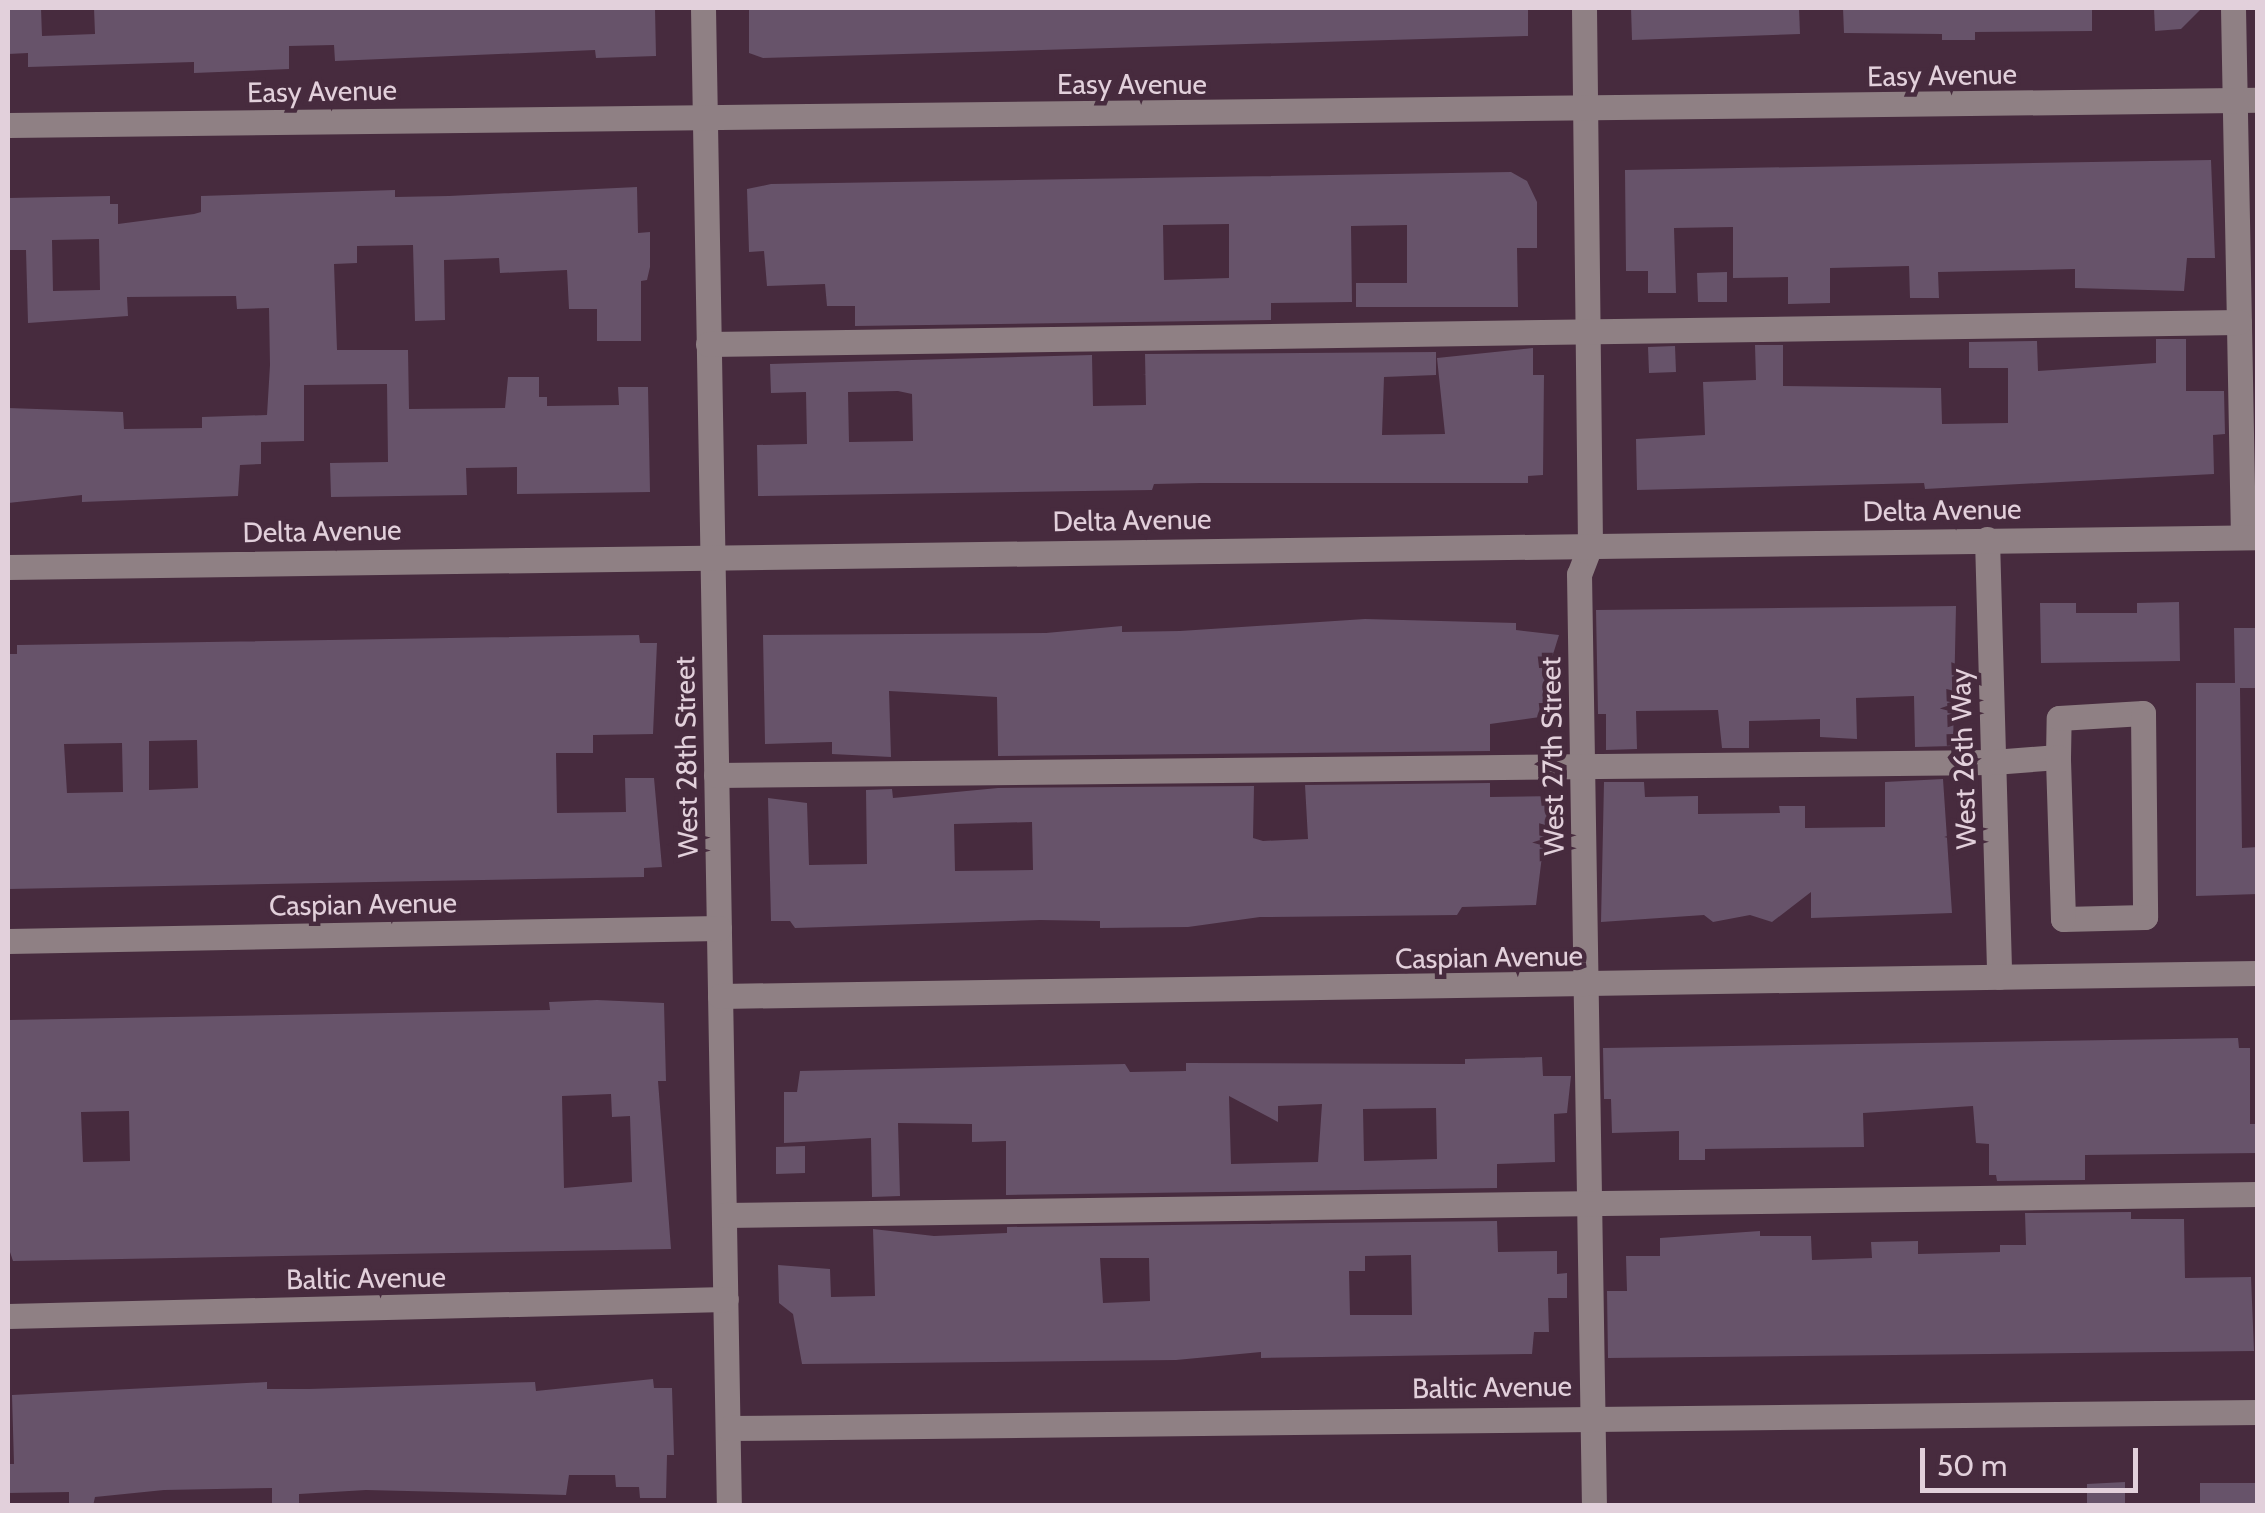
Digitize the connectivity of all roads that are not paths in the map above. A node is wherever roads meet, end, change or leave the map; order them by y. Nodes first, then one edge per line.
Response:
1 (702, 8) edge
2 (1584, 8) edge
3 (2233, 8) edge
4 (2246, 100) edge
5 (1586, 110) junction
6 (704, 117) junction
7 (8, 125) edge
8 (2247, 177) edge
9 (2239, 322) junction
10 (1588, 331) junction
11 (708, 344) junction
12 (2250, 537) edge
13 (1987, 539) junction
14 (1590, 546) junction
15 (712, 554) junction
16 (8, 567) edge
17 (2058, 757) junction
18 (1992, 762) junction
19 (1582, 766) junction
20 (716, 775) junction
21 (719, 928) junction
22 (8, 941) edge
23 (2258, 973) edge
24 (1999, 977) junction
25 (1586, 986) junction
26 (720, 996) junction
27 (2258, 1194) edge
28 (1589, 1204) junction
29 (724, 1215) junction
30 (726, 1299) junction
31 (8, 1316) edge
32 (2258, 1412) edge
33 (1592, 1416) junction
34 (728, 1428) junction
35 (729, 1506) edge
36 (1594, 1506) edge

1 - 6 street, West 28th Street
2 - 5 street, West 27th Street
3 - 4 street
4 - 5 street, Easy Avenue
4 - 8 street
5 - 6 street, Easy Avenue
5 - 10 street, West 27th Street
6 - 7 street, Easy Avenue
6 - 11 street, West 28th Street
8 - 9 street
9 - 10 street
9 - 12 street
10 - 11 street
10 - 14 street, West 27th Street
11 - 15 street, West 28th Street
12 - 13 street, Delta Avenue
13 - 14 street, Delta Avenue
13 - 18 street, West 26th Way
14 - 15 street, Delta Avenue
14 - 19 street, West 27th Street
15 - 16 street, Delta Avenue
15 - 20 street, West 28th Street
17 - 17 street
17 - 18 street
18 - 19 street
18 - 24 street, West 26th Way
19 - 20 street
19 - 25 street, West 27th Street
20 - 21 street, West 28th Street
21 - 22 street, Caspian Avenue
21 - 26 street, West 28th Street
23 - 24 street, Caspian Avenue
24 - 25 street, Caspian Avenue
25 - 26 street, Caspian Avenue
25 - 28 street, West 27th Street
26 - 29 street, West 28th Street
27 - 28 street
28 - 29 street
28 - 33 street, West 27th Street
29 - 30 street, West 28th Street
30 - 31 street, Baltic Avenue
30 - 34 street, West 28th Street
32 - 33 street, Baltic Avenue
33 - 34 street, Baltic Avenue
33 - 36 street, West 27th Street
34 - 35 street, West 28th Street

